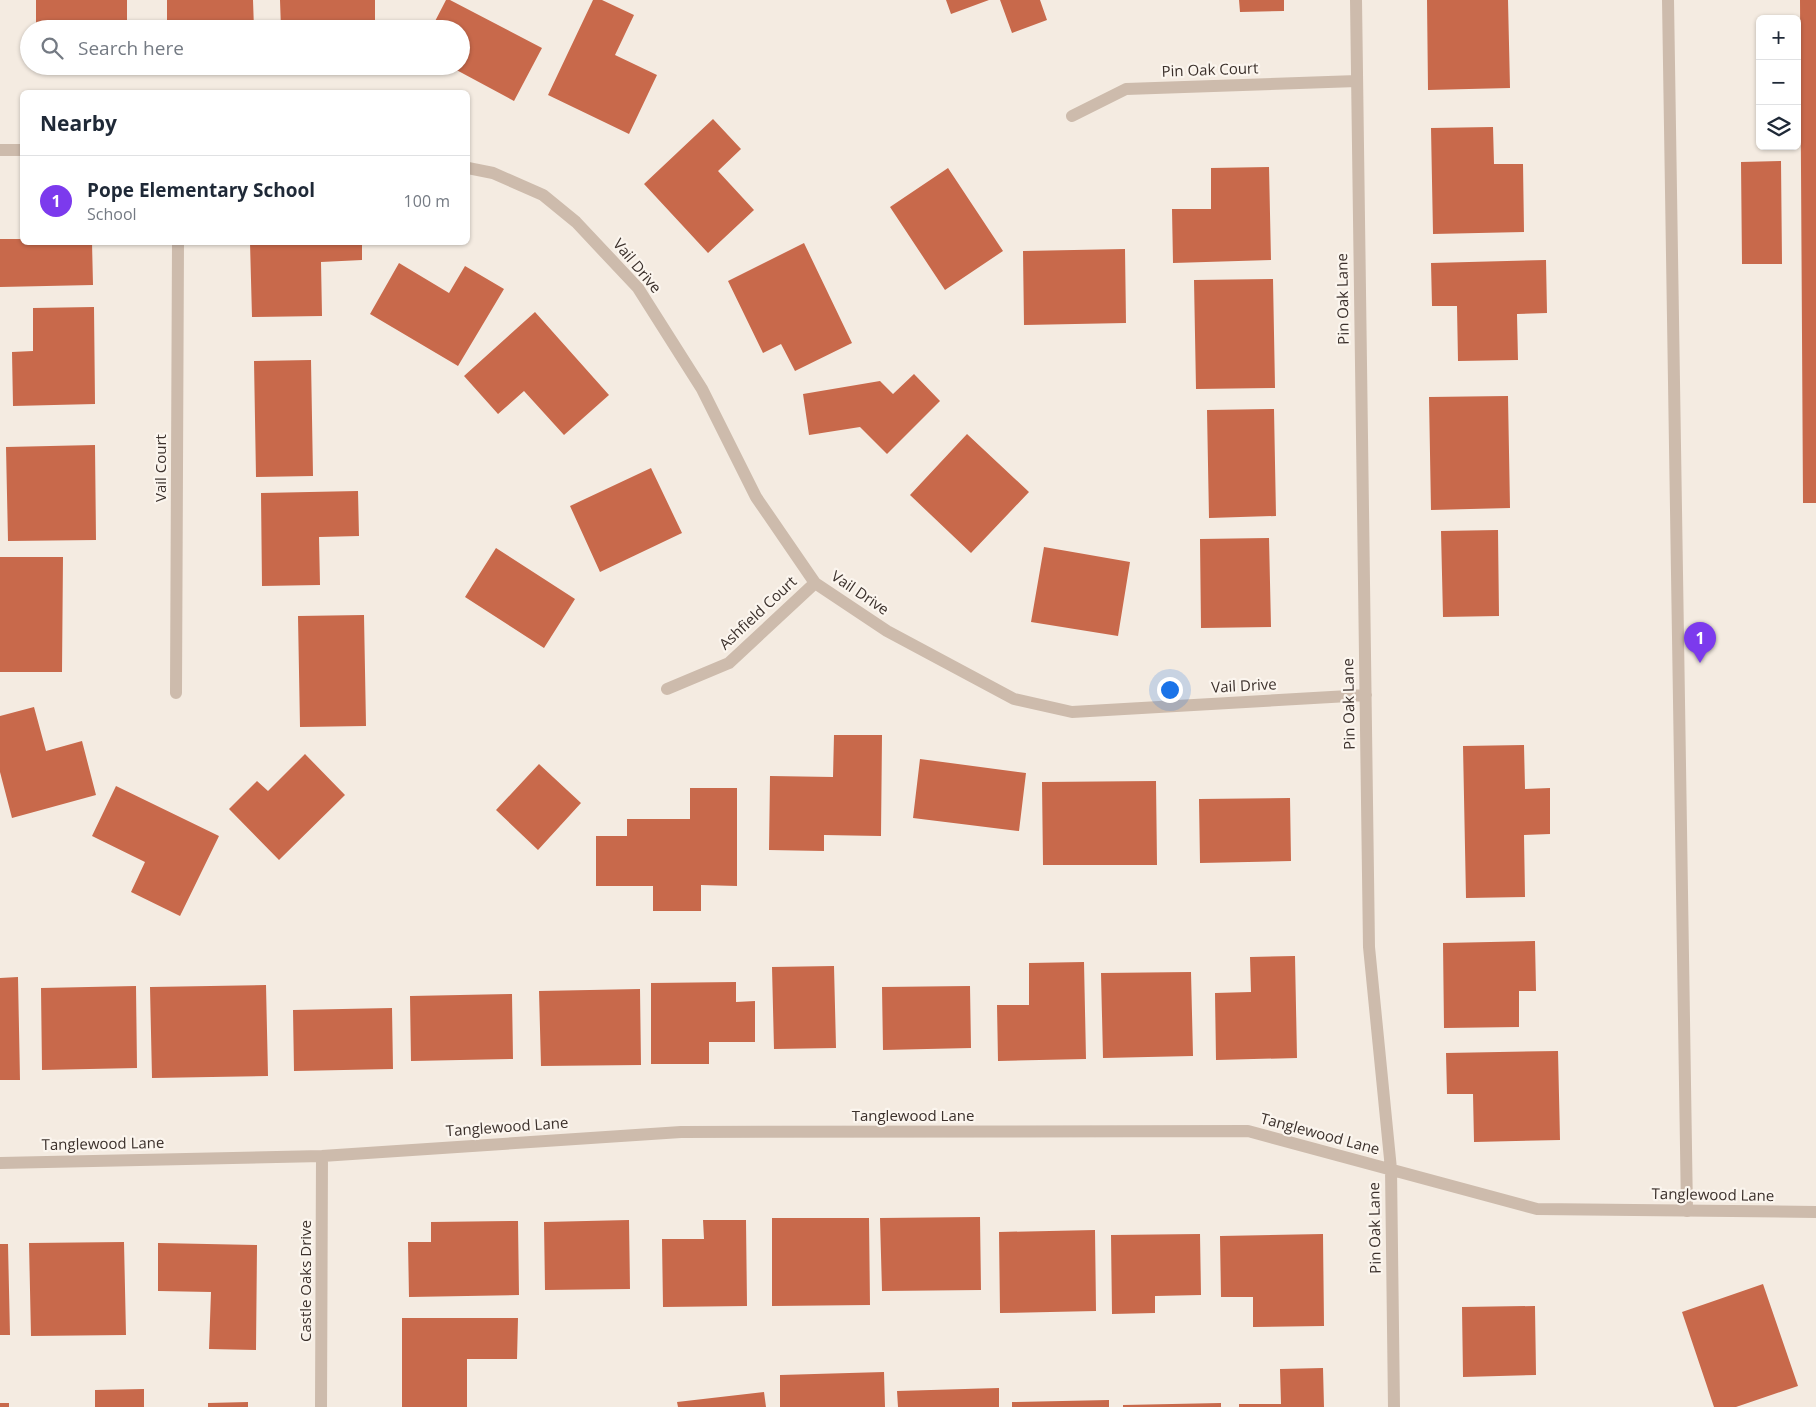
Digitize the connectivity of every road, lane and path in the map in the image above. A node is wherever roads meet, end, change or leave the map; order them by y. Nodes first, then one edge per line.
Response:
1 (1356, 0) edge
2 (1668, 0) edge
3 (1356, 81) junction
4 (1072, 116) dead end
5 (0, 150) edge
6 (20, 150) edge
7 (470, 168) edge
8 (178, 245) edge
9 (815, 583) junction
10 (667, 689) dead end
11 (176, 693) dead end
12 (1366, 695) junction
13 (322, 1156) junction
14 (0, 1163) edge
15 (1391, 1169) junction
16 (1688, 1211) junction
17 (1816, 1212) edge
18 (321, 1407) edge
19 (1394, 1407) edge

1 - 3 street, Pin Oak Lane
2 - 16 street
3 - 4 street, Pin Oak Court
3 - 12 street, Pin Oak Lane
5 - 6 street
7 - 9 street, Vail Drive
8 - 11 street, Vail Court
9 - 10 street, Ashfield Court
9 - 12 street, Vail Drive
12 - 15 street, Pin Oak Lane
13 - 14 street, Tanglewood Lane
13 - 15 street, Tanglewood Lane
13 - 18 street, Castle Oaks Drive
15 - 16 street, Tanglewood Lane
15 - 19 street, Pin Oak Lane
16 - 17 street, Tanglewood Lane

